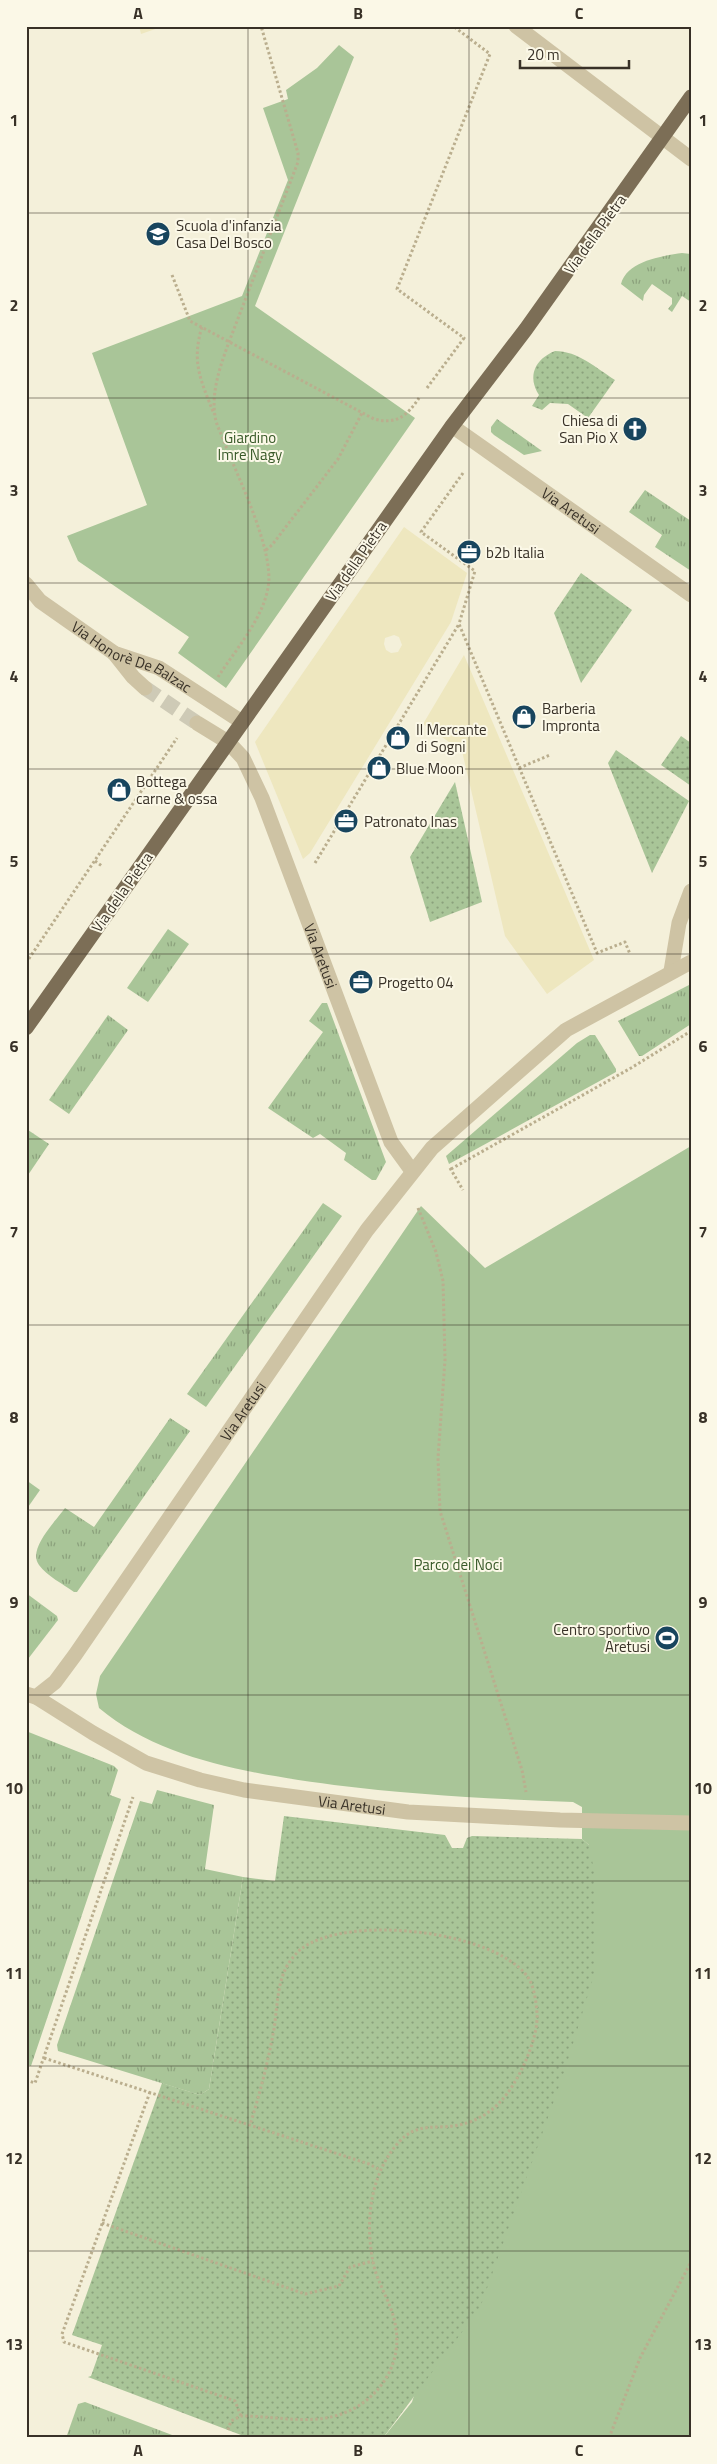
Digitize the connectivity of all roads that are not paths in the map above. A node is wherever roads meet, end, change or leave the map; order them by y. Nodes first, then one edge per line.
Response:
1 (516, 26) edge
2 (691, 97) edge
3 (663, 139) junction
4 (691, 159) edge
5 (452, 426) junction
6 (26, 584) edge
7 (691, 594) edge
8 (114, 653) junction
9 (145, 688) tunnel mouth
10 (197, 722) tunnel mouth
11 (242, 722) junction
12 (228, 742) junction
13 (691, 891) edge
14 (691, 962) edge
15 (671, 971) junction
16 (26, 1028) edge
17 (412, 1172) junction
18 (31, 1696) edge
19 (691, 1823) edge

1 - 3 street
2 - 3 main road, Via della Pietra
3 - 4 street
3 - 5 main road, Via della Pietra
5 - 7 street, Via Aretusi
5 - 11 main road, Via della Pietra
6 - 8 street, Via Honorè De Balzac
8 - 9 street
8 - 11 street, Via Honorè De Balzac
10 - 12 street, Via Aretusi
11 - 12 main road, Via della Pietra
12 - 16 main road, Via della Pietra
12 - 17 street, Via Aretusi
13 - 15 street
14 - 15 street, Via Aretusi
15 - 17 street, Via Aretusi
17 - 18 street, Via Aretusi
18 - 19 street, Via Aretusi

